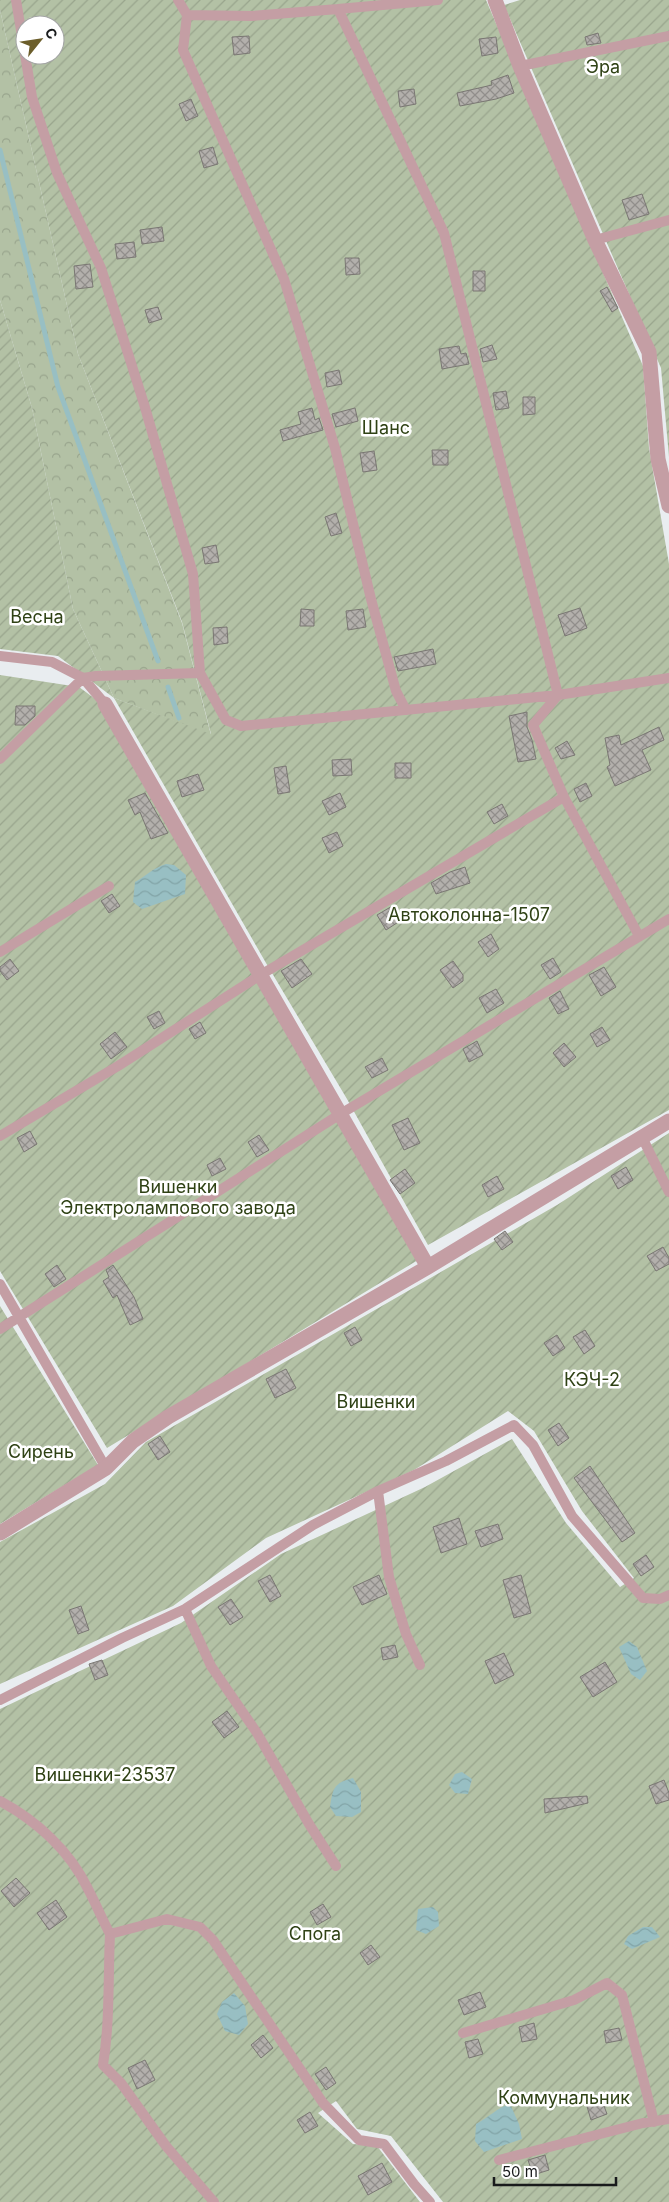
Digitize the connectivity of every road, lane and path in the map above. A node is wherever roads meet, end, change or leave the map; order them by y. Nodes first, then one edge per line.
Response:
1 (16, 0) edge
2 (178, 0) edge
3 (438, 0) edge
4 (495, 0) edge
5 (338, 9) junction
6 (187, 15) junction
7 (669, 36) edge
8 (520, 66) junction
9 (669, 220) edge
10 (595, 240) junction
11 (669, 506) edge
12 (0, 656) edge
13 (200, 673) junction
14 (83, 678) junction
15 (669, 678) edge
16 (558, 694) junction
17 (105, 704) joint
18 (406, 710) junction
19 (0, 759) edge
20 (564, 797) junction
21 (109, 886) dead end
22 (669, 919) edge
23 (639, 936) junction
24 (0, 952) edge
25 (262, 974) junction
26 (342, 1113) junction
27 (669, 1121) edge
28 (0, 1136) edge
29 (642, 1137) junction
30 (669, 1192) edge
31 (428, 1267) junction
32 (0, 1284) edge
33 (19, 1317) junction
34 (0, 1328) edge
35 (106, 1468) junction
36 (378, 1491) junction
37 (0, 1533) edge
38 (669, 1595) edge
39 (185, 1609) junction
40 (420, 1665) dead end
41 (0, 1700) edge
42 (0, 1801) edge
43 (336, 1866) dead end
44 (110, 1934) junction
45 (463, 2033) dead end
46 (669, 2120) edge
47 (654, 2122) junction
48 (499, 2160) dead end
49 (214, 2202) edge
50 (430, 2202) edge

1 - 13 lane
2 - 6 lane
3 - 5 lane
4 - 8 street
5 - 6 lane
5 - 16 lane
6 - 18 lane
7 - 8 lane
8 - 10 street
9 - 10 lane
10 - 11 street
12 - 14 lane
13 - 14 lane
13 - 18 lane
14 - 17 lane
14 - 19 lane
15 - 16 lane
16 - 18 lane
16 - 20 lane
17 - 25 street
20 - 23 lane
20 - 25 lane
21 - 24 lane
22 - 23 lane
23 - 26 lane
25 - 26 street
25 - 28 lane
26 - 31 street
26 - 33 lane
27 - 29 street
29 - 30 lane
29 - 31 street
31 - 35 street
32 - 33 lane
33 - 34 lane
33 - 35 lane
35 - 37 street
36 - 38 lane
36 - 39 lane
36 - 40 lane
39 - 41 lane
39 - 43 lane
42 - 44 lane
44 - 49 lane
44 - 50 lane
45 - 47 lane
46 - 47 lane
47 - 48 lane

